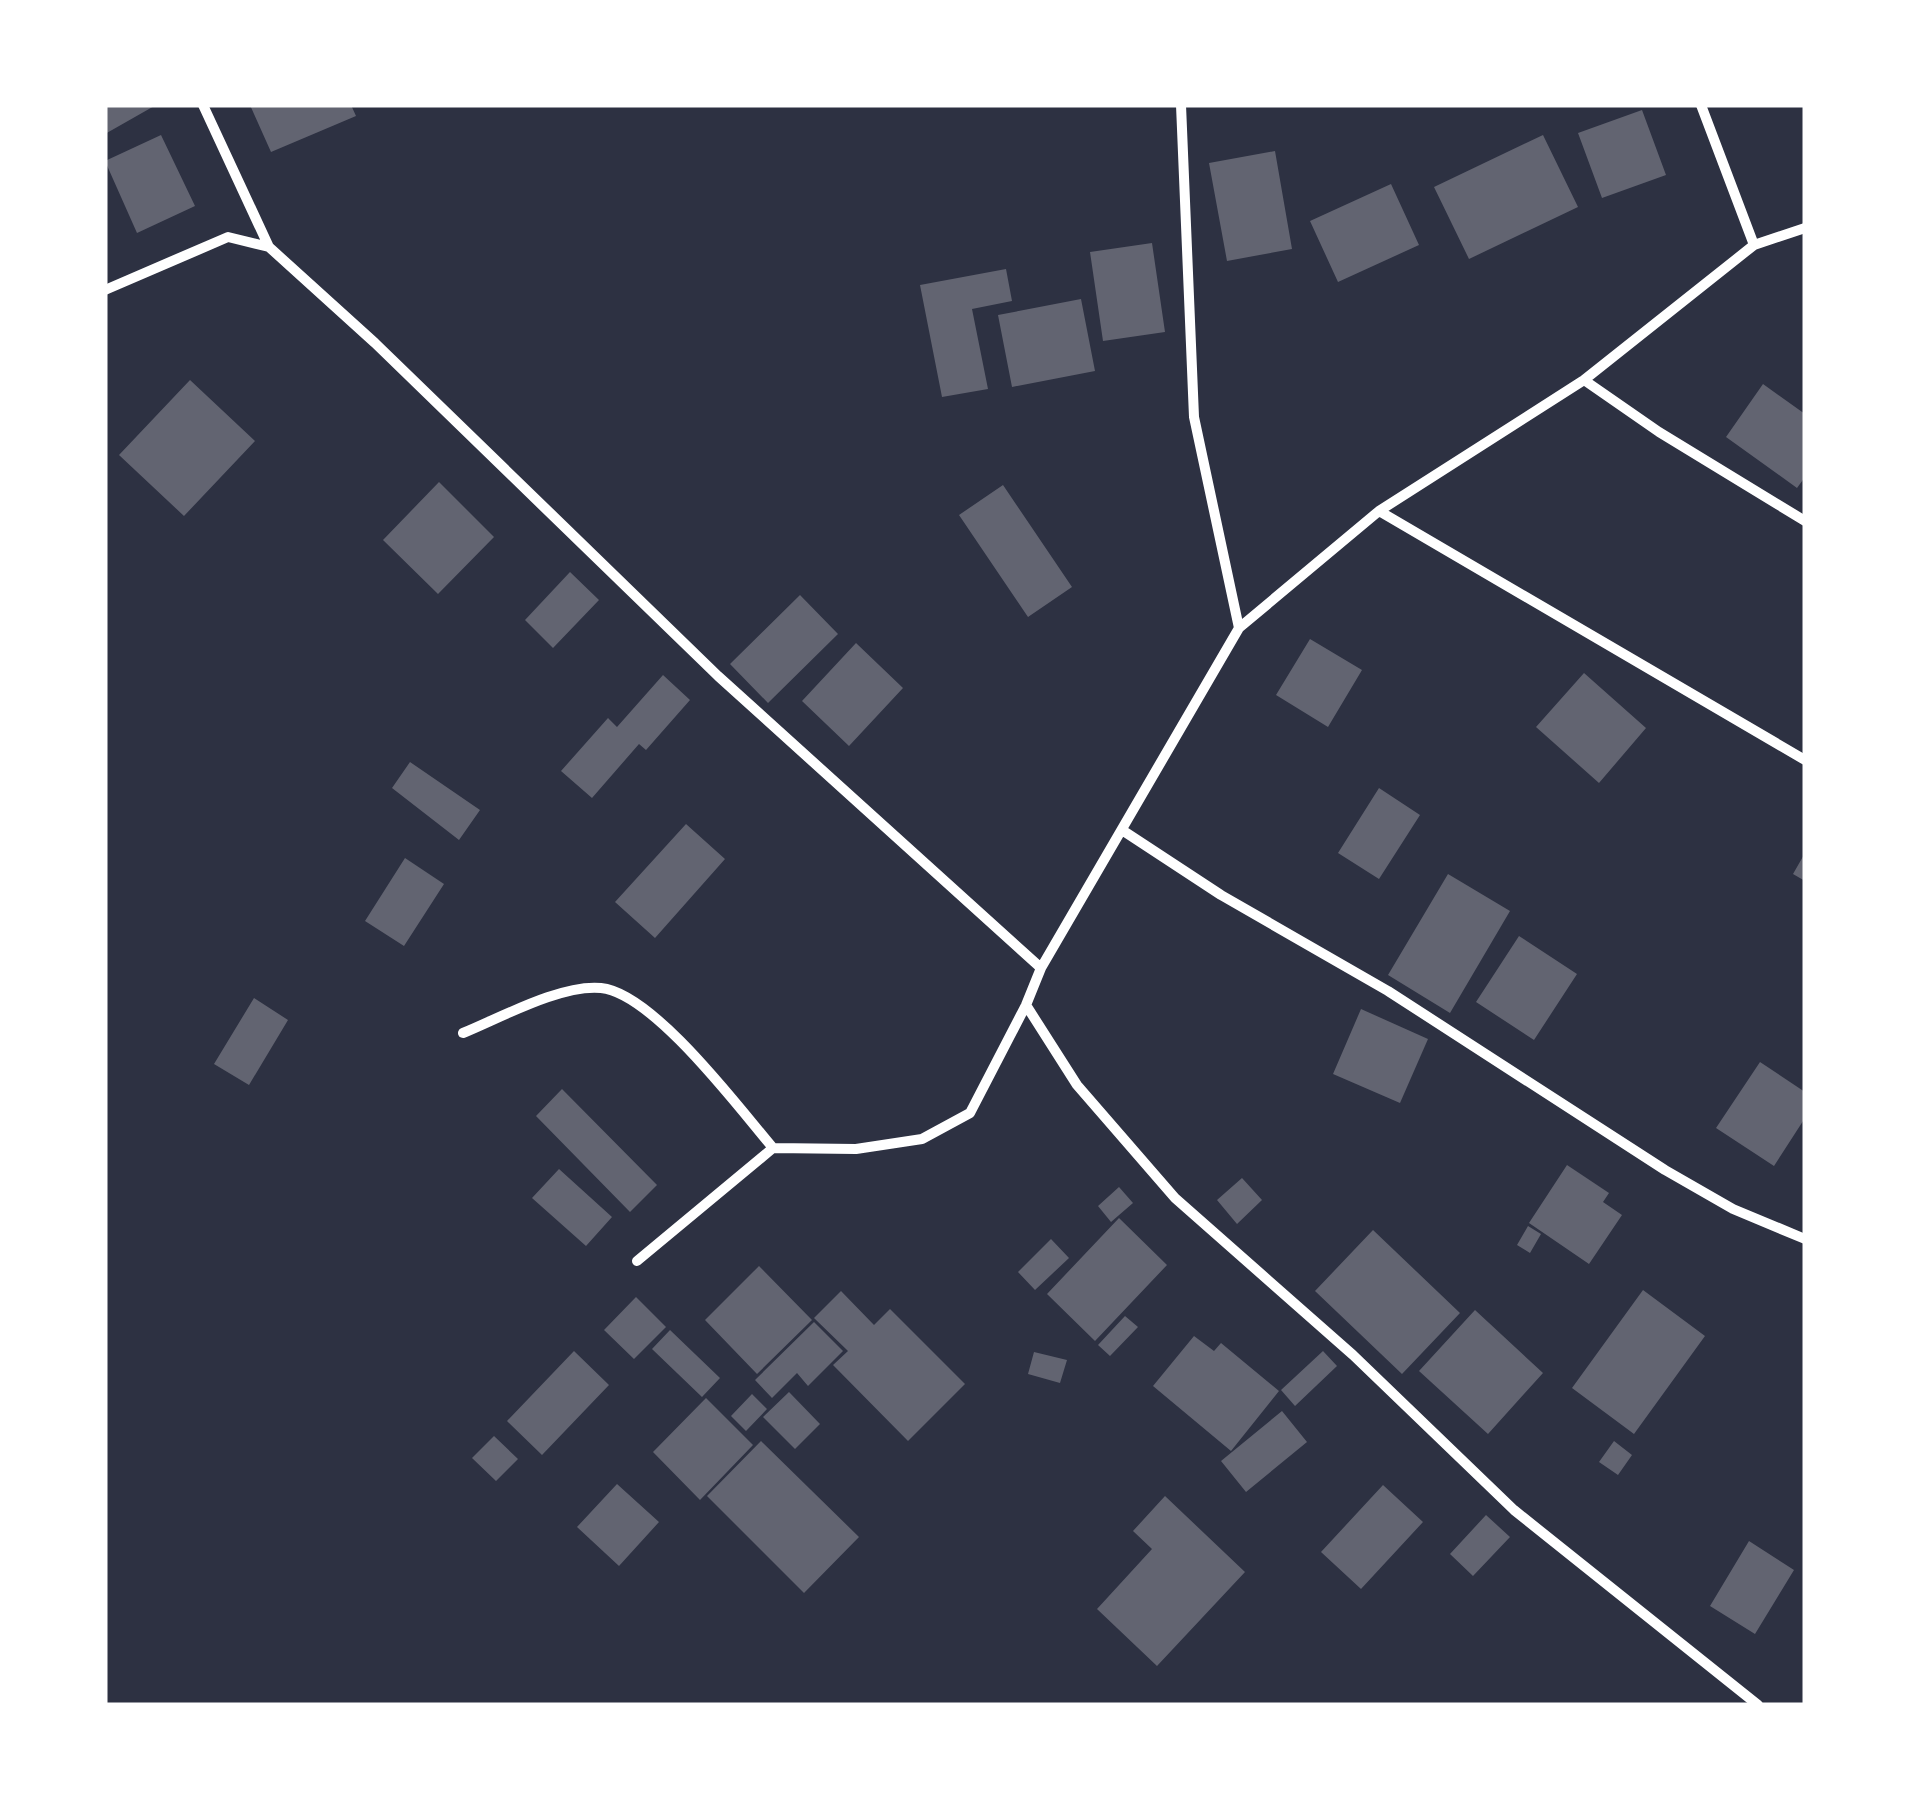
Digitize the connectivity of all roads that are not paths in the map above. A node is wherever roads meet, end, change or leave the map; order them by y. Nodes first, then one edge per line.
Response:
1 (203, 105) edge
2 (1180, 105) edge
3 (1702, 105) edge
4 (1805, 228) edge
5 (1754, 245) junction
6 (269, 247) junction
7 (105, 290) edge
8 (1584, 380) junction
9 (1379, 511) junction
10 (1805, 521) edge
11 (1239, 628) junction
12 (1805, 760) edge
13 (1122, 830) junction
14 (1040, 968) junction
15 (1026, 1005) junction
16 (462, 1033) dead end
17 (773, 1148) junction
18 (1805, 1239) edge
19 (637, 1261) dead end
20 (1758, 1705) edge

1 - 6 street
2 - 11 street
3 - 5 street
4 - 5 street
5 - 8 street
6 - 7 street
6 - 14 street
8 - 9 street
8 - 10 street
9 - 11 street
9 - 12 street
11 - 13 street
13 - 14 street
13 - 18 street
14 - 15 street
15 - 17 street
15 - 20 street
16 - 17 street
17 - 19 street

